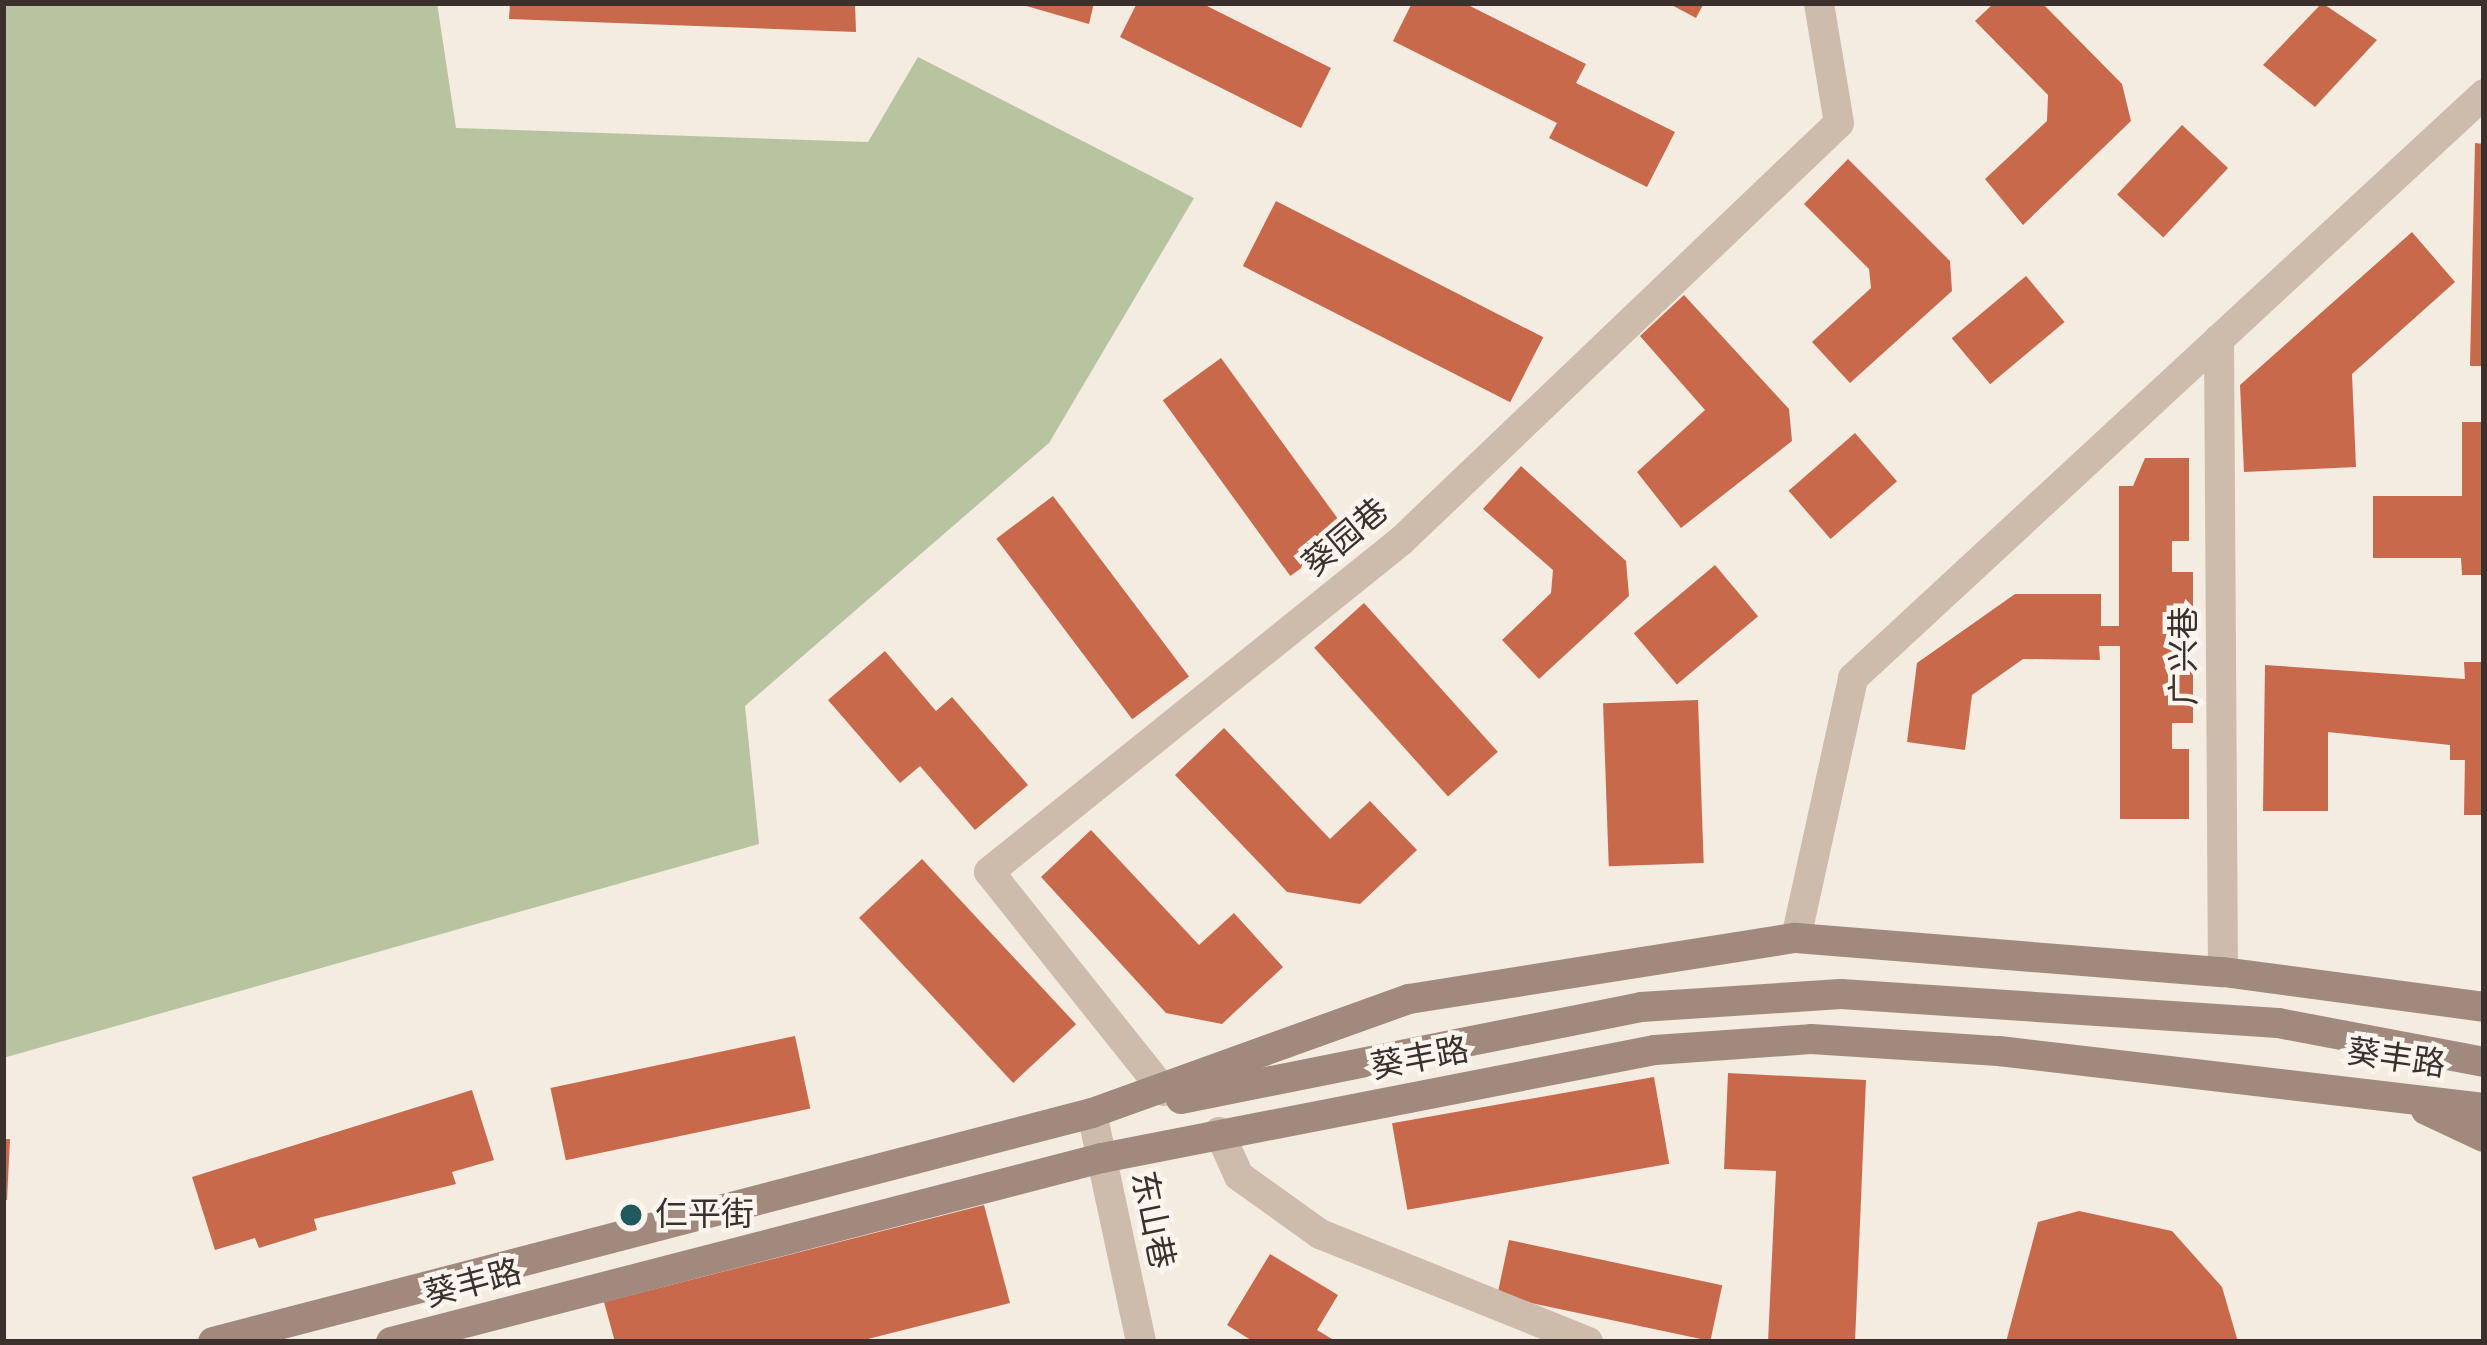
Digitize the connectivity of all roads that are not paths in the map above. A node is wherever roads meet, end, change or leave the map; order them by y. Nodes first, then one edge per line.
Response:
1 (1819, 3) edge
2 (2484, 94) edge
3 (2219, 339) junction
4 (1796, 938) junction
5 (2223, 972) junction
6 (2476, 998) edge
7 (2484, 1062) edge
8 (1276, 1084) junction
9 (1164, 1091) junction
10 (2387, 1092) junction
11 (2484, 1108) edge
12 (1093, 1113) junction
13 (1219, 1132) junction
14 (2484, 1137) edge
15 (1102, 1157) junction
16 (213, 1342) edge
17 (391, 1342) edge
18 (1141, 1342) edge
19 (1588, 1342) edge

1 - 9 street, 葵园巷
2 - 3 street
3 - 4 street
3 - 5 street, 广兴巷
4 - 5 main road, 葵丰路
4 - 9 main road, 葵丰路
5 - 6 main road, 葵丰路
7 - 8 main road
8 - 12 main road
8 - 15 main road
9 - 12 main road, 葵丰路
10 - 11 main road, 葵丰路
10 - 13 main road, 葵丰路
10 - 14 main road
12 - 15 street, 东山巷
12 - 16 main road, 葵丰路
13 - 15 main road, 葵丰路
13 - 19 street
15 - 17 main road, 葵丰路
15 - 18 street, 东山巷

